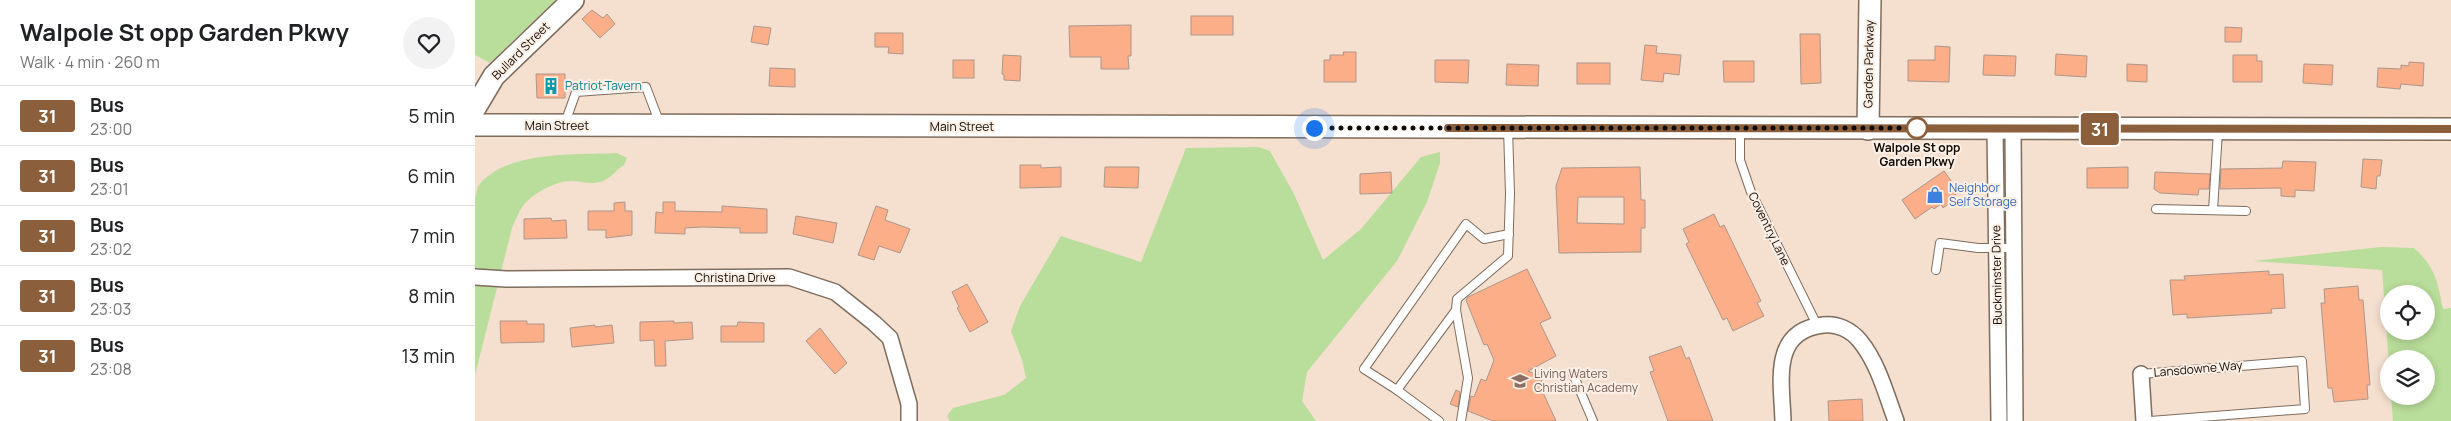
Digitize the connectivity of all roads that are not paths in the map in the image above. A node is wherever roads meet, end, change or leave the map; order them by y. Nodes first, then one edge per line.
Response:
1 (573, 0) edge
2 (1870, 0) edge
3 (475, 108) edge
4 (475, 125) edge
5 (564, 126) junction
6 (661, 126) junction
7 (1507, 128) junction
8 (1740, 128) junction
9 (1868, 128) junction
10 (2004, 129) junction
11 (2218, 129) junction
12 (2451, 129) edge
13 (2156, 209) dead end
14 (2213, 210) junction
15 (2246, 210) dead end
16 (1509, 234) junction
17 (1997, 248) junction
18 (2014, 248) junction
19 (1936, 270) dead end
20 (475, 277) edge
21 (1456, 310) junction
22 (1817, 325) junction
23 (1573, 374) dead end
24 (2141, 374) joint
25 (1397, 390) junction
26 (909, 421) edge
27 (1439, 421) edge
28 (1461, 421) edge
29 (1593, 421) edge
30 (1783, 421) edge
31 (1896, 421) edge
32 (1999, 421) edge
33 (2015, 421) edge
34 (2145, 421) edge
35 (2150, 421) edge

1 - 3 main road, Bullard Street
2 - 9 main road, Garden Parkway
4 - 5 main road, Main Street
5 - 6 main road, Main Street
5 - 6 lane
6 - 7 main road, Main Street
7 - 8 main road, Main Street
7 - 16 lane
8 - 9 main road, Main Street
8 - 22 lane, Coventry Lane
9 - 10 main road, Main Street
10 - 11 main road, Main Street
10 - 17 street, Buckminster Drive
10 - 18 street, Buckminster Drive
11 - 12 main road, Main Street
11 - 14 lane
13 - 14 lane
14 - 15 lane
16 - 21 lane
16 - 25 lane
17 - 18 lane
17 - 19 lane
17 - 32 street, Buckminster Drive
18 - 33 street, Buckminster Drive
20 - 26 street, Christina Drive
21 - 25 lane
21 - 28 lane
22 - 30 street
22 - 31 street
23 - 29 lane
24 - 34 street, Lansdowne Way
24 - 35 lane, Lansdowne Way
25 - 27 lane

